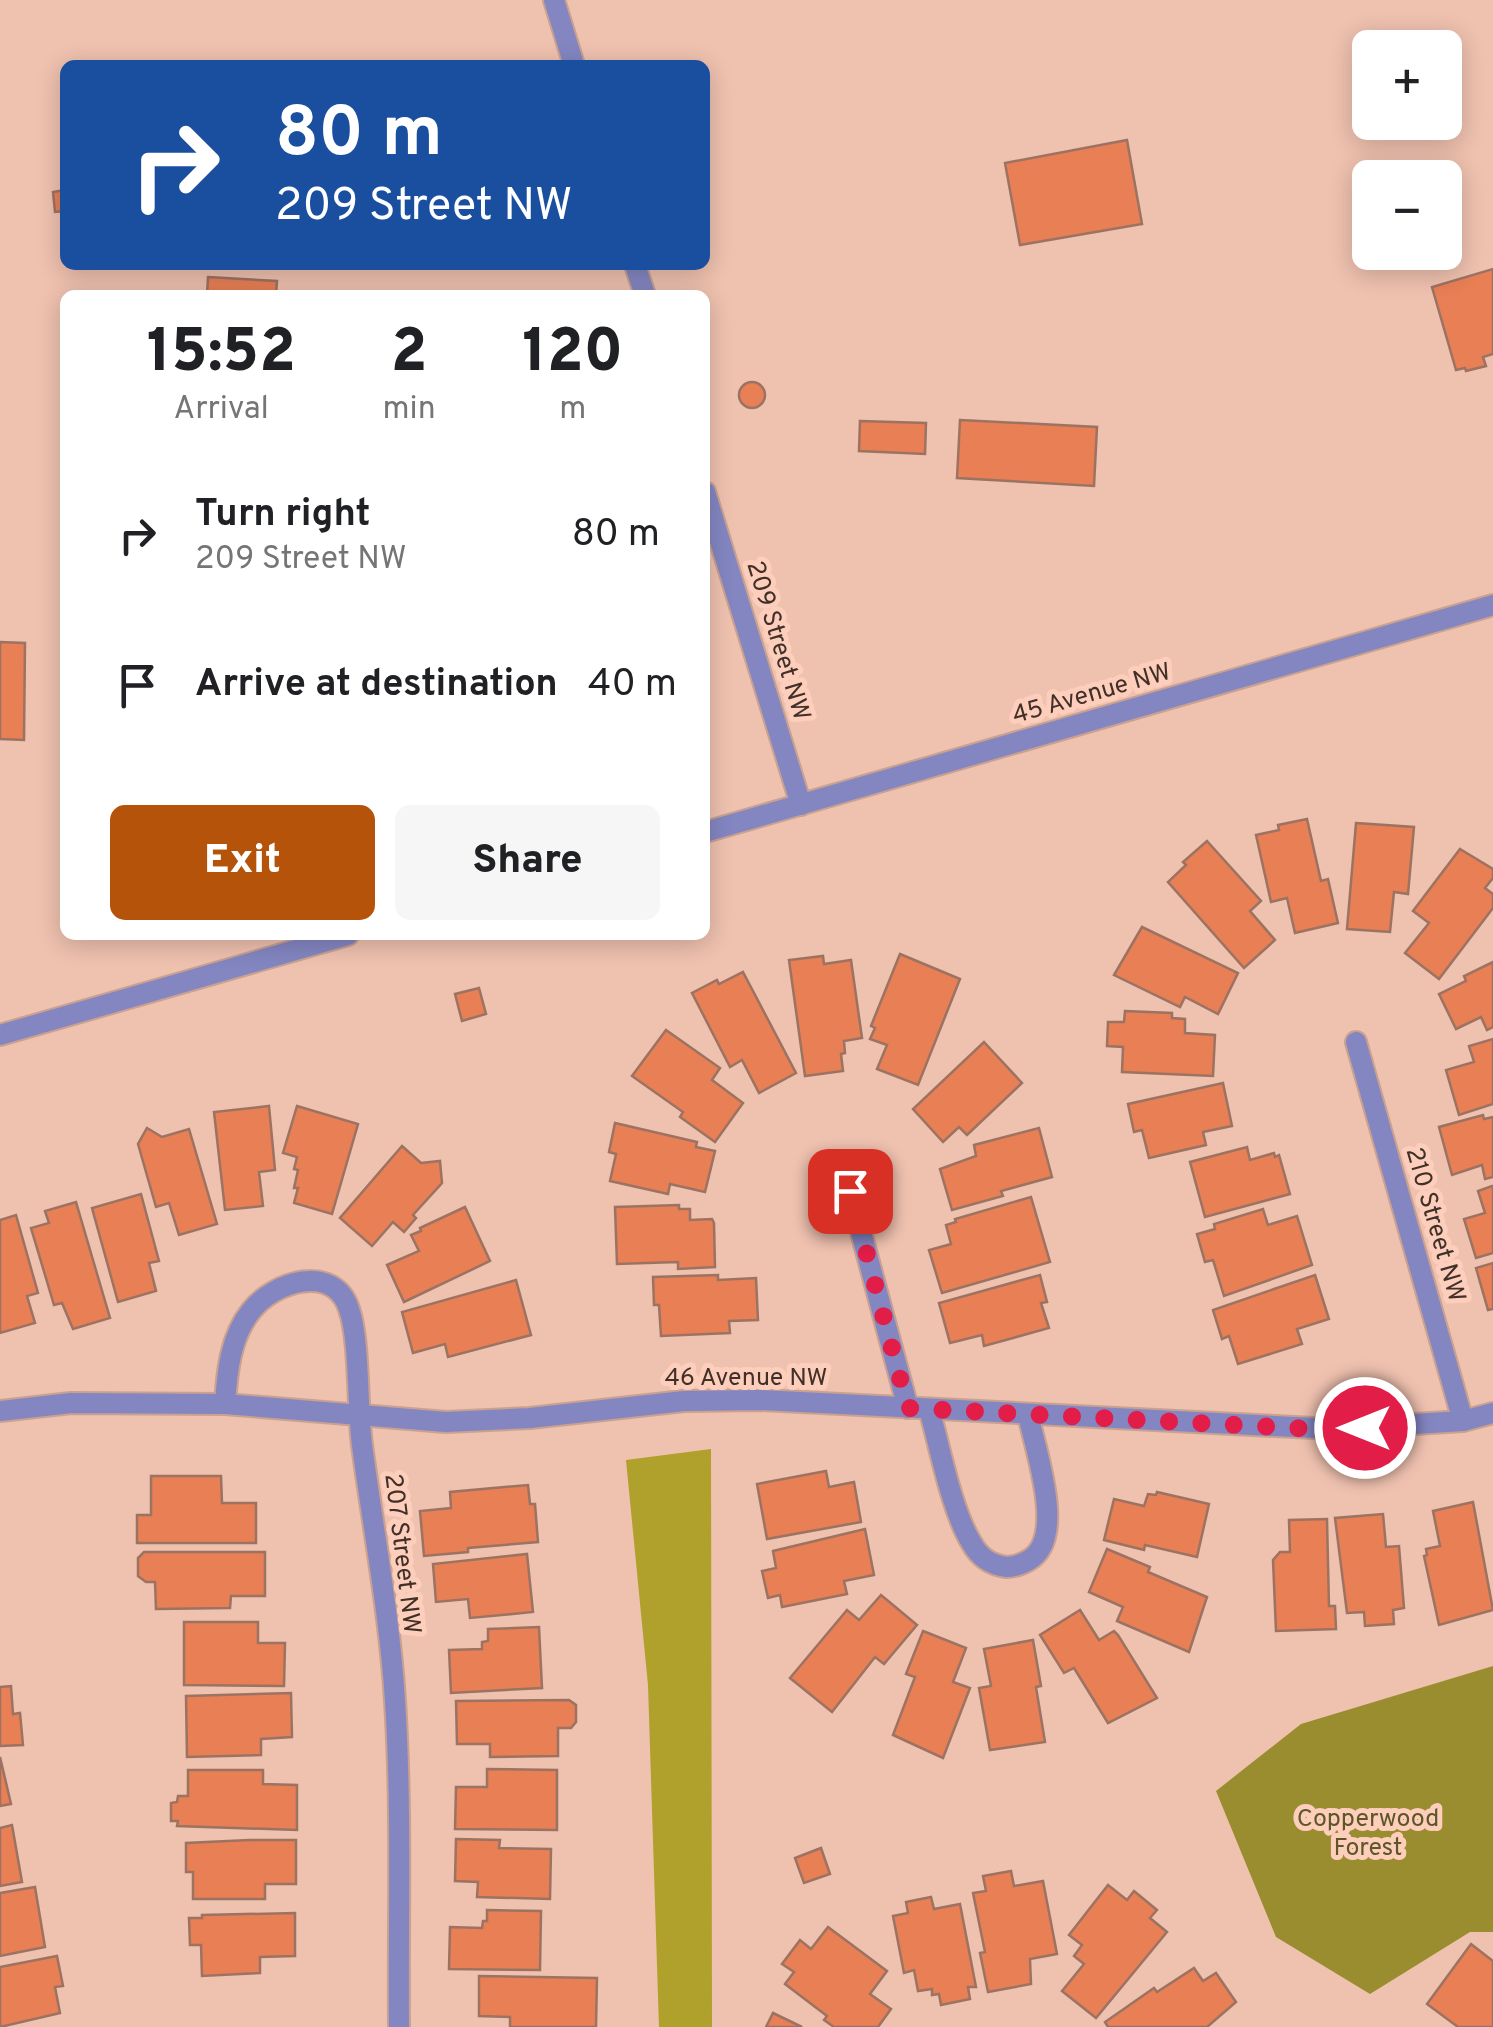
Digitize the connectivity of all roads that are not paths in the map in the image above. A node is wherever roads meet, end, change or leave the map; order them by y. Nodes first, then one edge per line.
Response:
1 (554, 0) edge
2 (572, 60) edge
3 (710, 508) edge
4 (1493, 605) edge
5 (800, 804) junction
6 (710, 831) edge
7 (331, 940) edge
8 (0, 1035) edge
9 (1356, 1042) dead end
10 (850, 1191) dead end
11 (225, 1404) junction
12 (908, 1408) junction
13 (929, 1409) junction
14 (0, 1411) edge
15 (1028, 1414) junction
16 (1493, 1414) edge
17 (358, 1416) junction
18 (1463, 1421) junction
19 (399, 2027) edge

1 - 2 street
3 - 5 street, 209 Street NW
4 - 5 street, 45 Avenue NW
5 - 6 street, 45 Avenue NW
7 - 8 street
9 - 18 street, 210 Street NW
10 - 12 street
11 - 14 street, 46 Avenue NW
11 - 17 street, 46 Avenue NW
11 - 17 street, 207 Street NW
12 - 13 street, 46 Avenue NW
12 - 17 street, 46 Avenue NW
13 - 15 street, 46 Avenue NW
13 - 15 street
15 - 18 street, 46 Avenue NW
16 - 18 street, 46 Avenue NW
17 - 19 street, 207 Street NW

